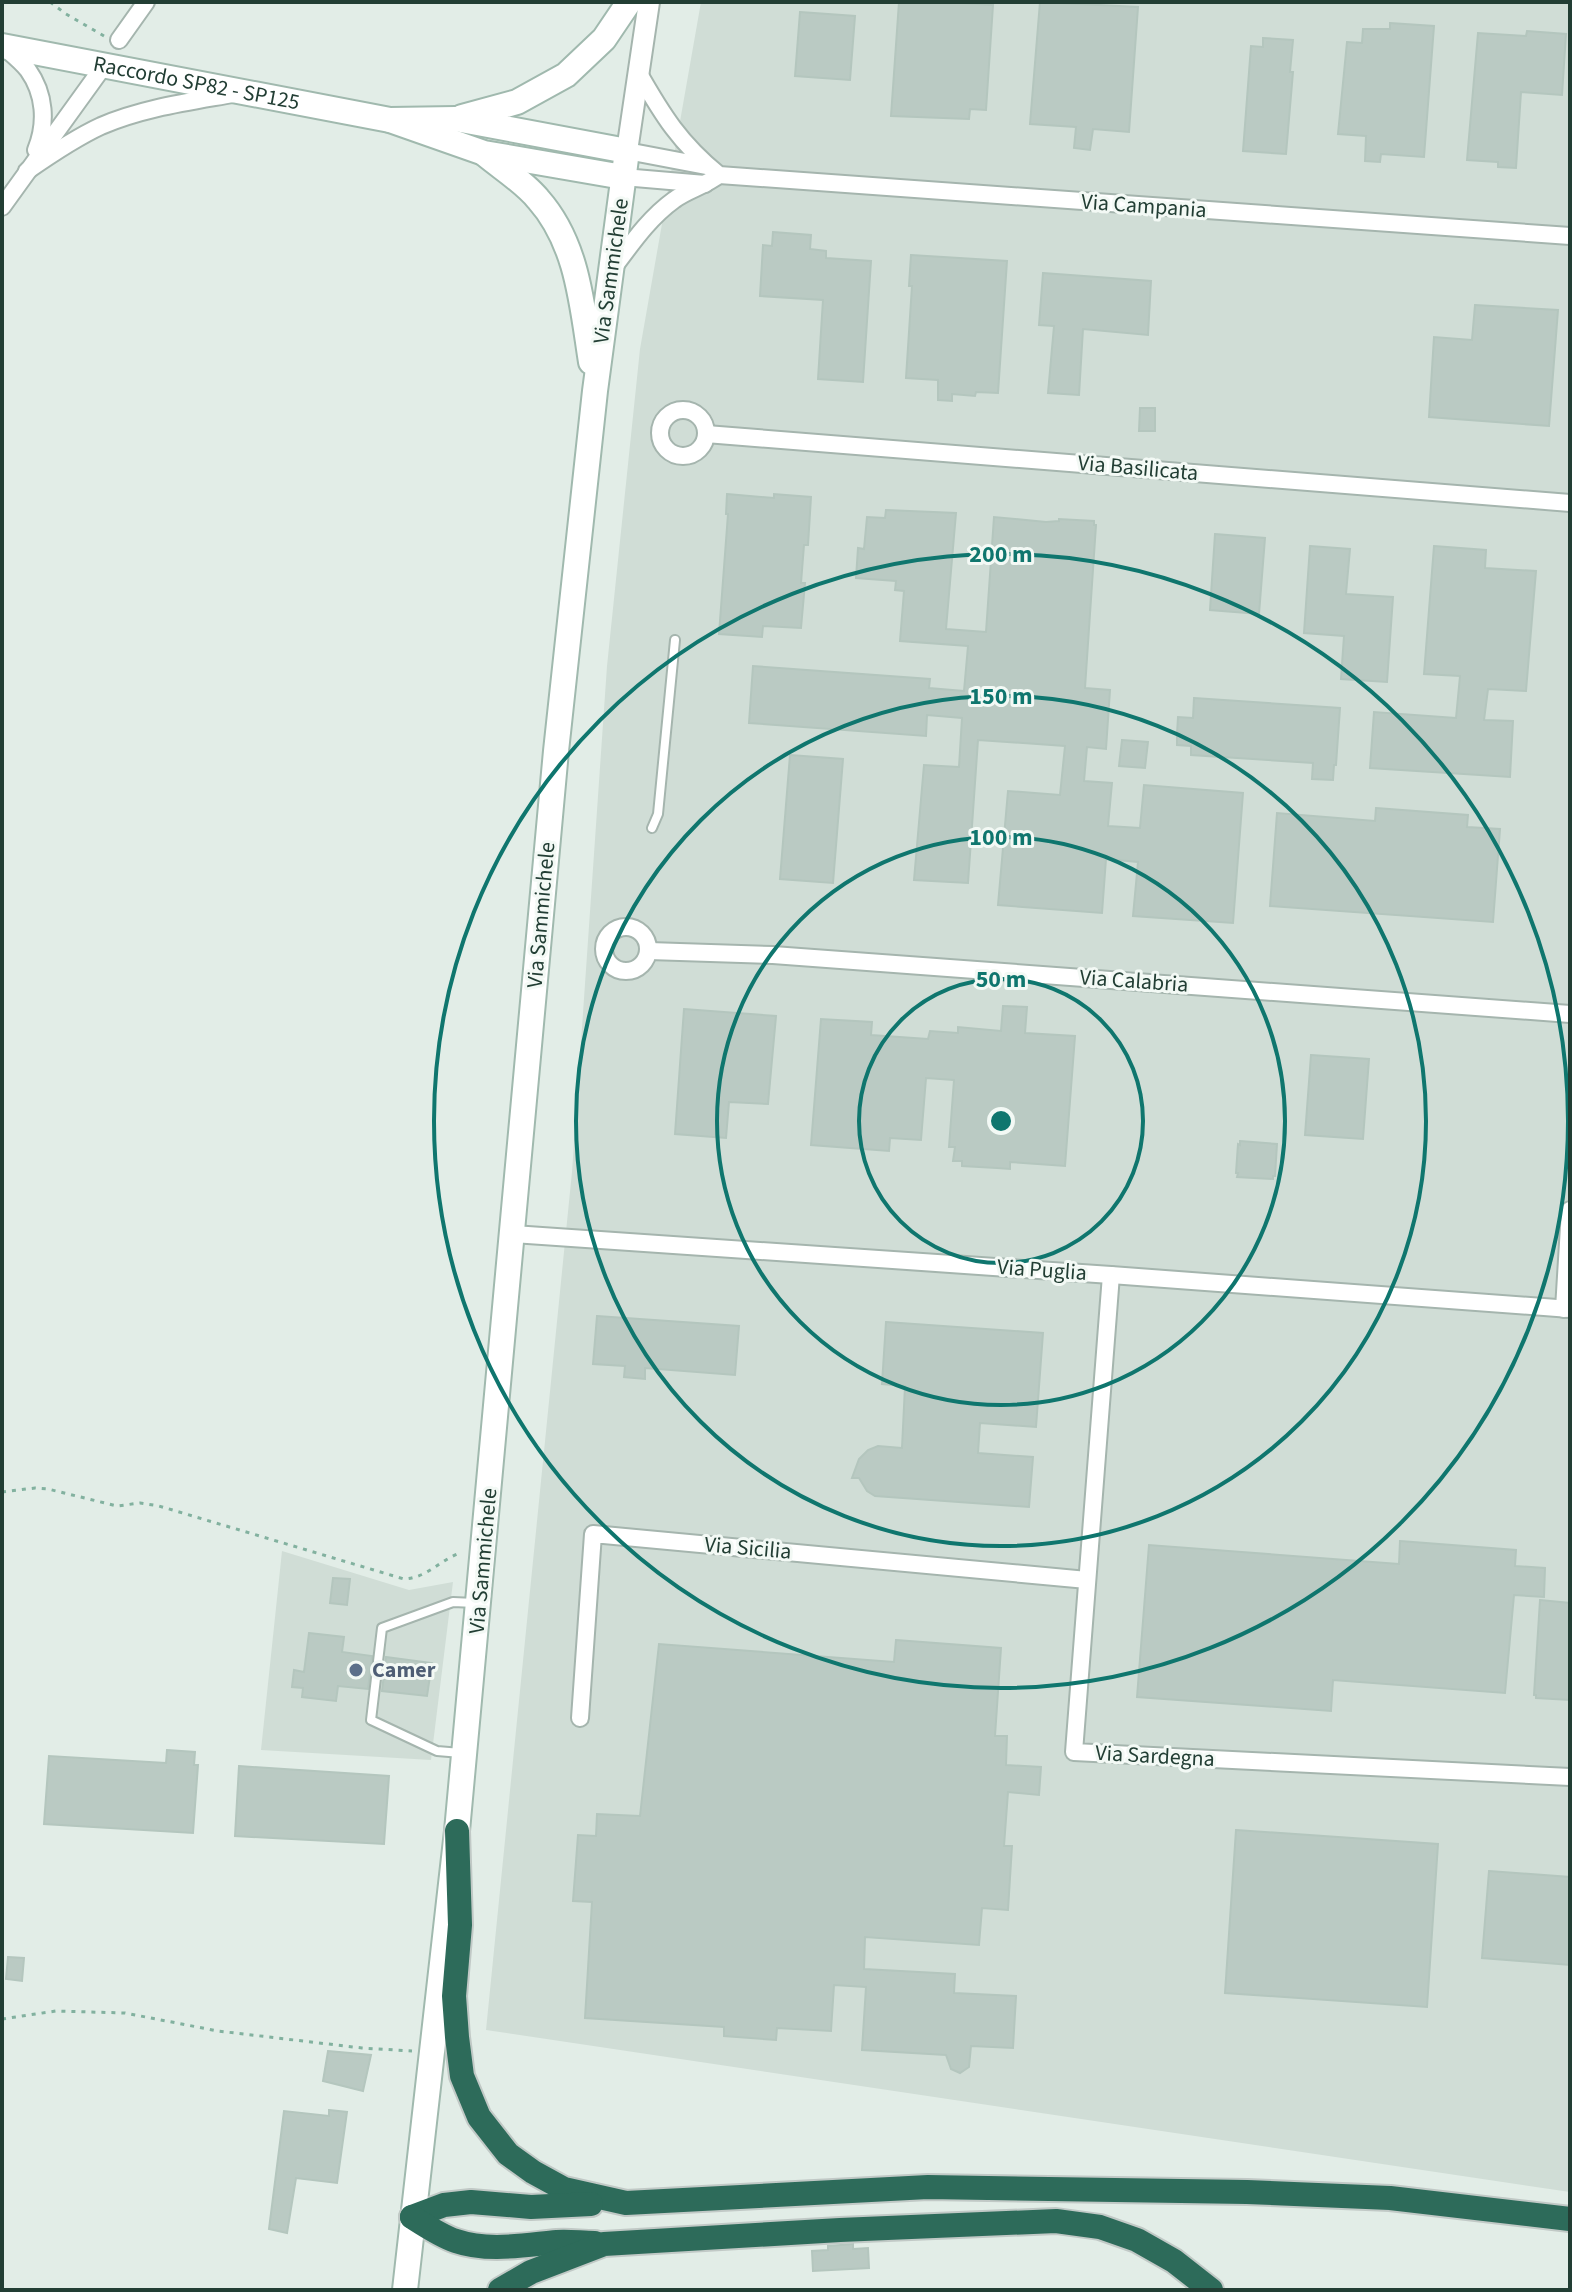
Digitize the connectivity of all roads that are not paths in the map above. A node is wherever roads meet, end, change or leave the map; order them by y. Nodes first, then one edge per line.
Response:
1 (146, 2) edge
2 (629, 2) edge
3 (649, 2) edge
4 (119, 40) road end
5 (3, 46) edge
6 (103, 67) junction
7 (638, 72) junction
8 (242, 92) junction
9 (456, 119) junction
10 (390, 120) junction
11 (627, 151) junction
12 (484, 153) junction
13 (27, 171) junction
14 (711, 175) junction
15 (623, 177) junction
16 (2, 207) edge
17 (1570, 236) edge
18 (611, 270) junction
19 (595, 391) junction
20 (706, 434) dead end
21 (1570, 503) edge
22 (675, 640) dead end
23 (652, 828) dead end
24 (649, 951) dead end
25 (1570, 1014) edge
26 (1570, 1210) edge
27 (513, 1234) junction
28 (1111, 1275) junction
29 (1567, 1309) edge
30 (1087, 1580) junction
31 (479, 1603) junction
32 (580, 1718) dead end
33 (465, 1753) junction
34 (1570, 1777) edge
35 (457, 1831) junction
36 (626, 2203) junction
37 (412, 2217) junction
38 (1570, 2219) edge
39 (604, 2244) junction
40 (405, 2290) edge
41 (500, 2290) edge
42 (1211, 2290) edge

1 - 4 street
2 - 9 main road
3 - 7 street, Via Sammichele
5 - 6 main road, Raccordo SP82 - SP125
5 - 13 street
6 - 8 main road, Raccordo SP82 - SP125
6 - 13 street
7 - 11 street, Via Sammichele
7 - 14 street
8 - 10 main road, Raccordo SP82 - SP125
8 - 13 street
9 - 10 main road
9 - 11 main road
10 - 12 main road
11 - 14 street, Via Campania
11 - 15 main road, Via Sammichele
12 - 15 main road
12 - 19 main road
13 - 16 street
14 - 15 street, Via Campania
14 - 17 street, Via Campania
14 - 18 street
15 - 18 main road, Via Sammichele
18 - 19 main road, Via Sammichele
19 - 27 main road, Via Sammichele
20 - 21 street, Via Basilicata
22 - 23 lane
24 - 25 street, Via Calabria
26 - 29 street
27 - 28 street, Via Puglia
27 - 31 main road, Via Sammichele
28 - 29 street, Via Puglia
28 - 30 street, Via Sardegna
30 - 32 street, Via Sicilia
30 - 34 street, Via Sardegna
31 - 33 main road, Via Sammichele
31 - 33 lane
33 - 35 main road, Via Sammichele
35 - 36 highway
35 - 37 main road, Via Sammichele
36 - 37 highway
36 - 38 highway
37 - 39 highway
37 - 40 main road, Via Sammichele
39 - 41 highway
39 - 42 highway

